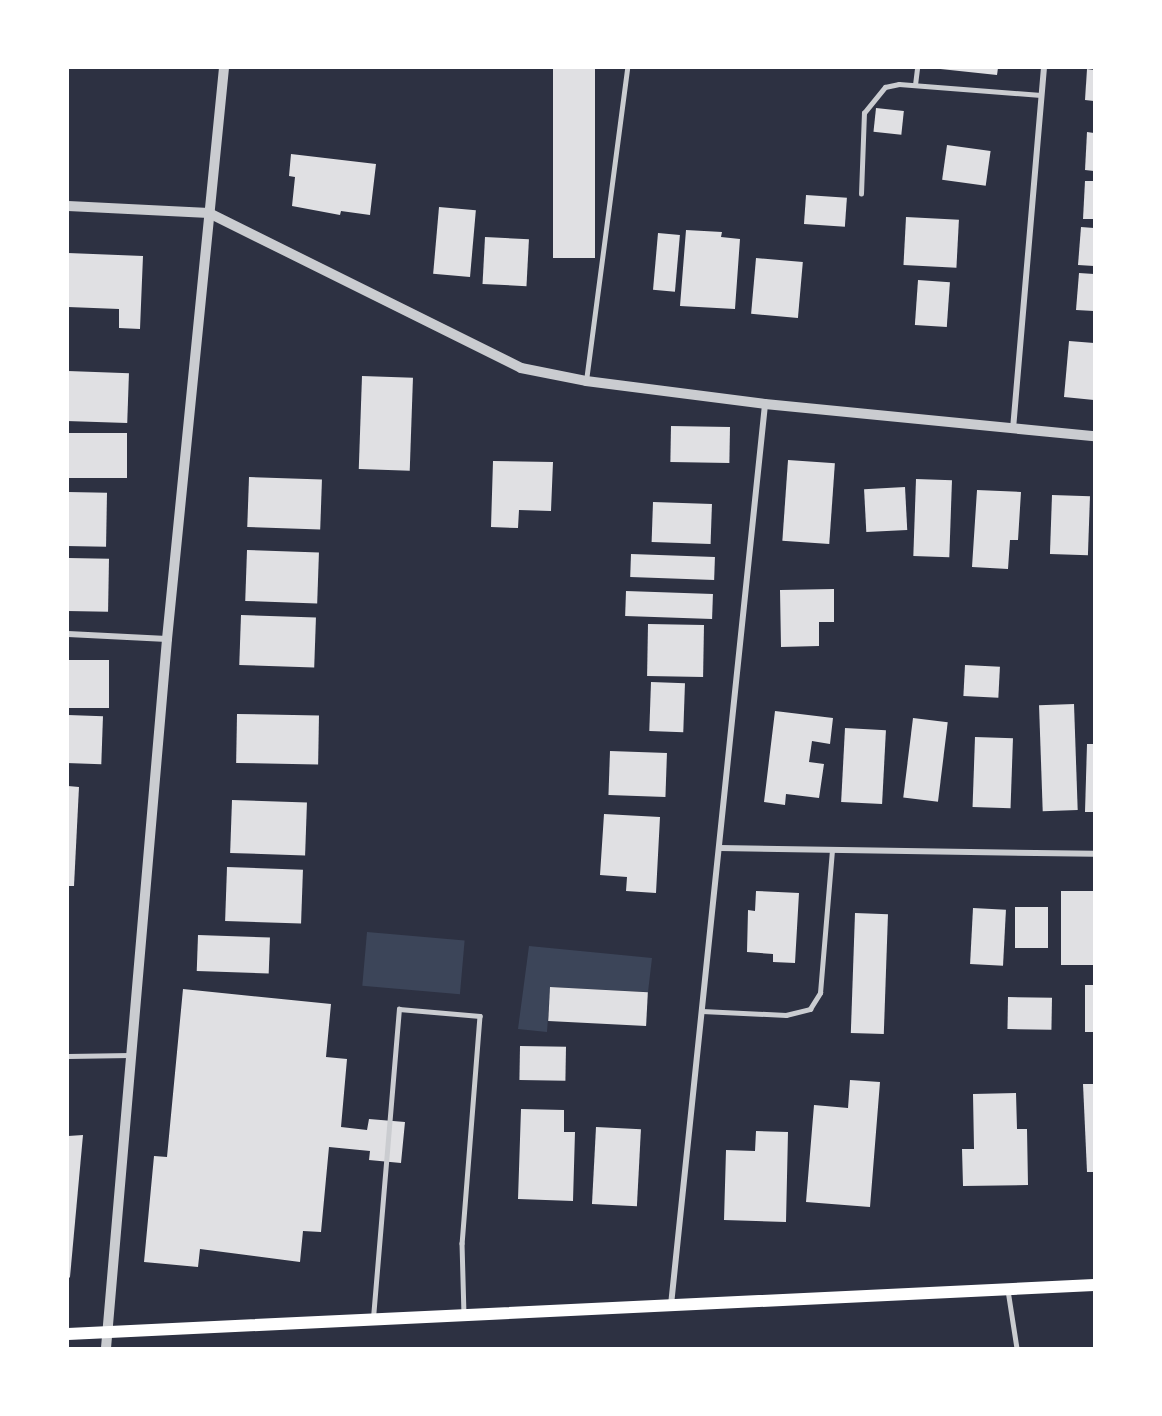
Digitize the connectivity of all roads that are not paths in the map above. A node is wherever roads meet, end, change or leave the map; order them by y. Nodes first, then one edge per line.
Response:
1 (224, 68) edge
2 (627, 68) edge
3 (916, 68) edge
4 (1044, 68) edge
5 (915, 85) junction
6 (1041, 95) junction
7 (861, 194) dead end
8 (68, 206) edge
9 (209, 213) junction
10 (586, 381) junction
11 (765, 404) junction
12 (1013, 429) junction
13 (1095, 436) edge
14 (68, 634) edge
15 (167, 639) junction
16 (720, 848) junction
17 (831, 850) junction
18 (1095, 854) edge
19 (702, 1011) junction
20 (130, 1055) junction
21 (68, 1056) edge
22 (1095, 1285) edge
23 (1008, 1290) junction
24 (671, 1306) junction
25 (464, 1315) junction
26 (372, 1320) junction
27 (107, 1332) junction
28 (68, 1334) edge
29 (1014, 1347) edge
30 (105, 1348) edge

1 - 9 street
2 - 10 lane
3 - 5 lane
4 - 6 street
5 - 6 lane
5 - 7 lane
6 - 12 street
8 - 9 street
9 - 10 street
9 - 15 street
10 - 11 street
11 - 12 street
11 - 16 street
12 - 13 street
14 - 15 street
15 - 20 street
16 - 17 street
16 - 19 street
17 - 18 street
17 - 19 lane
19 - 24 street
20 - 21 lane
20 - 27 street
22 - 23 main road
23 - 24 main road
23 - 29 lane
24 - 25 main road
25 - 26 main road
25 - 26 lane
26 - 27 main road
27 - 28 main road
27 - 30 street

